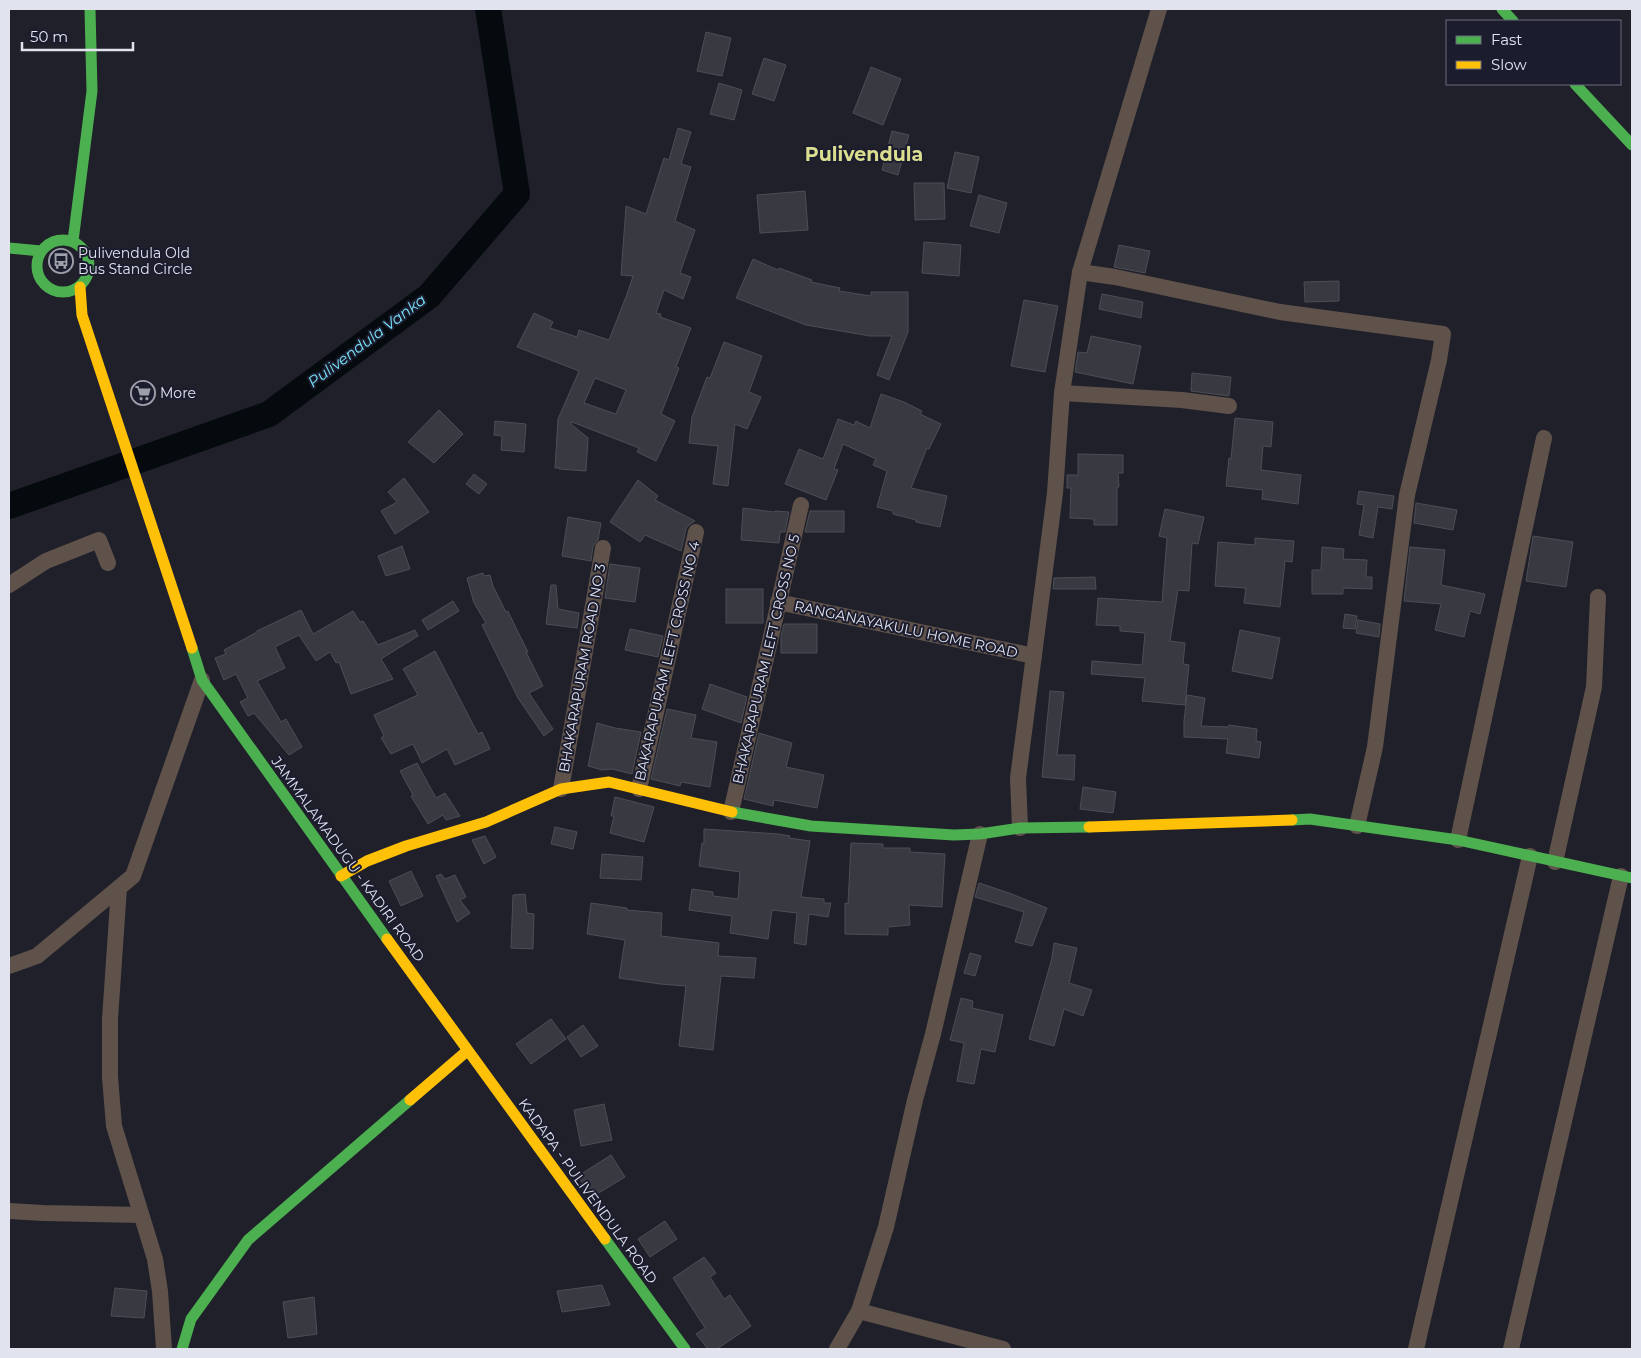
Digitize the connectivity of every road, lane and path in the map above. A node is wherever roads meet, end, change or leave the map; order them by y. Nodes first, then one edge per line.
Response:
1 (90, 9) edge
2 (1160, 9) edge
3 (1502, 9) edge
4 (1513, 20) edge
5 (1576, 85) edge
6 (1632, 145) edge
7 (73, 241) junction
8 (9, 248) edge
9 (41, 251) junction
10 (1080, 272) junction
11 (80, 287) junction
12 (1062, 394) junction
13 (1229, 406) dead end
14 (1544, 438) dead end
15 (801, 505) dead end
16 (696, 532) dead end
17 (603, 548) dead end
18 (108, 563) dead end
19 (9, 585) edge
20 (1598, 596) dead end
21 (778, 602) junction
22 (1034, 656) junction
23 (202, 680) junction
24 (561, 789) junction
25 (639, 790) junction
26 (730, 812) junction
27 (1357, 826) junction
28 (1020, 828) junction
29 (980, 834) junction
30 (1458, 840) junction
31 (1530, 856) junction
32 (1555, 862) junction
33 (342, 876) junction
34 (1626, 877) edge
35 (119, 888) junction
36 (9, 966) edge
37 (467, 1051) junction
38 (9, 1211) edge
39 (141, 1215) junction
40 (859, 1311) junction
41 (164, 1349) edge
42 (182, 1349) edge
43 (685, 1349) edge
44 (837, 1349) edge
45 (1003, 1349) edge
46 (1416, 1349) edge
47 (1511, 1349) edge

1 - 7 main road
2 - 10 street
3 - 4 main road
5 - 6 main road
7 - 9 main road
7 - 11 main road, JAMMALAMADUGU - KADIRI ROAD
8 - 9 main road
9 - 11 main road
10 - 12 street
10 - 27 street
11 - 23 main road, JAMMALAMADUGU - KADIRI ROAD
12 - 13 street
12 - 22 street
14 - 30 street
15 - 21 street, BHAKARAPURAM LEFT CROSS NO 5
16 - 25 street, BAKARAPURAM LEFT CROSS NO 4
17 - 24 street, BHAKARAPURAM ROAD NO 3
18 - 19 street
20 - 32 street
21 - 22 street, RANGANAYAKULU HOME ROAD
21 - 26 street, BHAKARAPURAM LEFT CROSS NO 5
22 - 28 street
23 - 33 main road, JAMMALAMADUGU - KADIRI ROAD
23 - 35 street
24 - 25 main road
24 - 33 main road
25 - 26 main road
26 - 29 main road
27 - 28 main road
27 - 30 main road
28 - 29 main road
29 - 40 street
30 - 31 main road
31 - 32 main road
31 - 46 street
32 - 34 main road
33 - 37 main road, JAMMALAMADUGU - KADIRI ROAD
34 - 47 street
35 - 36 street
35 - 39 street
37 - 42 main road
37 - 43 main road, KADAPA - PULIVENDULA ROAD
38 - 39 street
39 - 41 street
40 - 44 street
40 - 45 street

